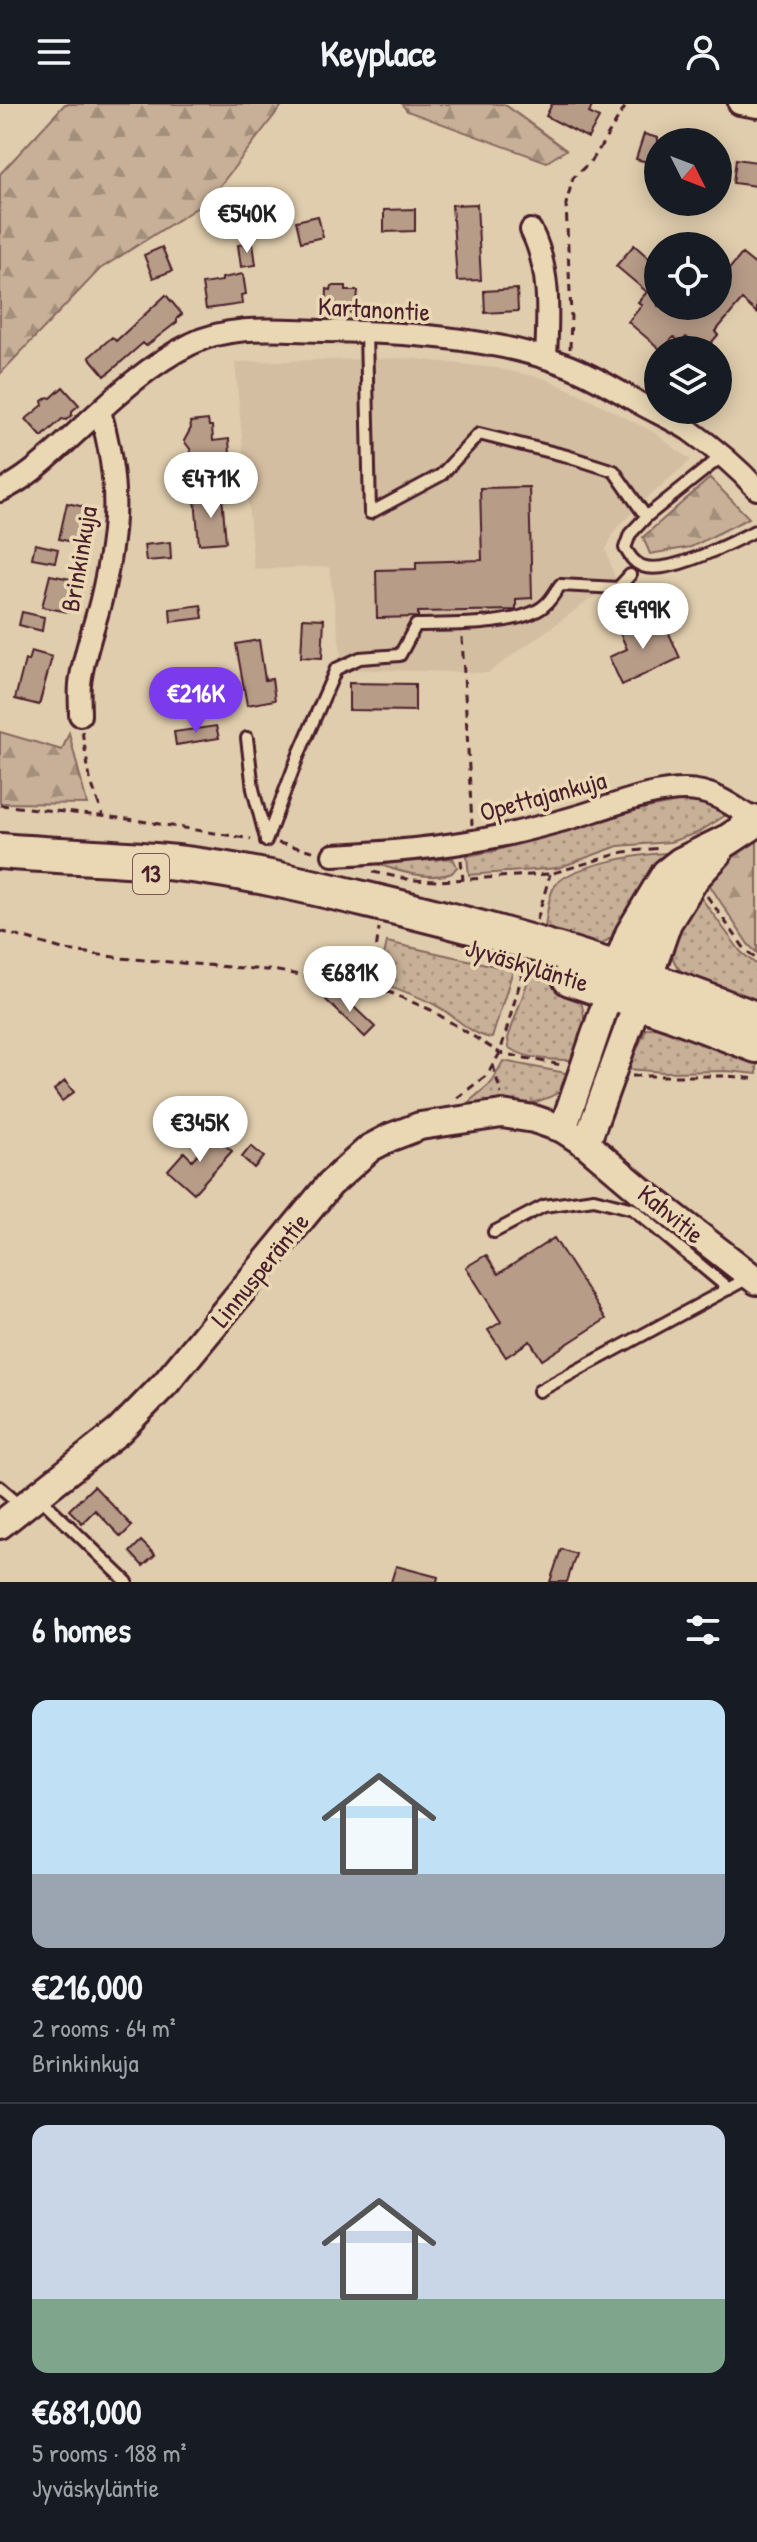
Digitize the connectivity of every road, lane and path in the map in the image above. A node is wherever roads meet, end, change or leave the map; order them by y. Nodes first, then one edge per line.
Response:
1 (627, 104) edge
2 (739, 104) edge
3 (757, 107) edge
4 (531, 230) dead end
5 (366, 332) junction
6 (555, 361) junction
7 (100, 411) junction
8 (722, 456) junction
9 (757, 489) edge
10 (0, 491) edge
11 (642, 511) dead end
12 (757, 530) edge
13 (630, 575) dead end
14 (462, 624) junction
15 (80, 715) joint
16 (247, 738) dead end
17 (0, 805) edge
18 (103, 816) junction
19 (756, 821) edge
20 (266, 841) junction
21 (473, 841) junction
22 (0, 851) edge
23 (333, 855) joint
24 (56, 856) junction
25 (688, 870) junction
26 (374, 872) dead end
27 (550, 874) junction
28 (380, 924) junction
29 (535, 929) dead end
30 (0, 931) edge
31 (757, 960) edge
32 (522, 975) dead end
33 (628, 985) junction
34 (371, 988) junction
35 (757, 1020) edge
36 (757, 1045) edge
37 (500, 1053) junction
38 (493, 1065) junction
39 (583, 1069) junction
40 (612, 1074) junction
41 (757, 1079) edge
42 (457, 1098) dead end
43 (498, 1115) junction
44 (563, 1129) junction
45 (586, 1144) junction
46 (636, 1199) junction
47 (494, 1232) dead end
48 (746, 1282) edge
49 (539, 1391) dead end
50 (0, 1487) edge
51 (29, 1500) junction
52 (0, 1525) edge
53 (127, 1582) edge

1 - 6 path
2 - 3 street
4 - 6 street
5 - 6 street, Kartanontie
5 - 7 street, Kartanontie
5 - 11 lane
6 - 8 street, Kartanontie
7 - 10 street, Kartanontie
7 - 15 street, Brinkinkuja
8 - 9 street, Kartanontie
8 - 12 lane
13 - 14 lane
14 - 20 lane
14 - 21 path
15 - 18 path
16 - 20 lane
17 - 18 path
18 - 20 path
19 - 21 street, Opettajankuja
19 - 25 main road
20 - 23 path
21 - 23 street, Opettajankuja
22 - 24 highway, Jyväskyläntie / 13
24 - 28 highway, Jyväskyläntie / 13
24 - 33 highway, Jyväskyläntie / 13
25 - 27 path
25 - 31 path
25 - 33 main road
26 - 27 path
27 - 29 path
28 - 33 highway, Jyväskyläntie / 13
28 - 34 path
30 - 34 path
32 - 37 path
33 - 35 highway, Jyväskyläntie / 13
33 - 36 highway, Jyväskyläntie / 13
33 - 39 street
33 - 40 street
34 - 37 path
37 - 38 path
37 - 39 path
38 - 42 path
38 - 43 path
39 - 44 street
40 - 41 path
40 - 45 street
43 - 44 street, Linnusperäntie
43 - 51 street, Linnusperäntie
44 - 45 street, Linnusperäntie
45 - 46 street, Kahvitie
46 - 47 lane
46 - 48 street, Kahvitie
48 - 49 lane
50 - 51 lane
51 - 52 street, Linnusperäntie
51 - 53 lane

